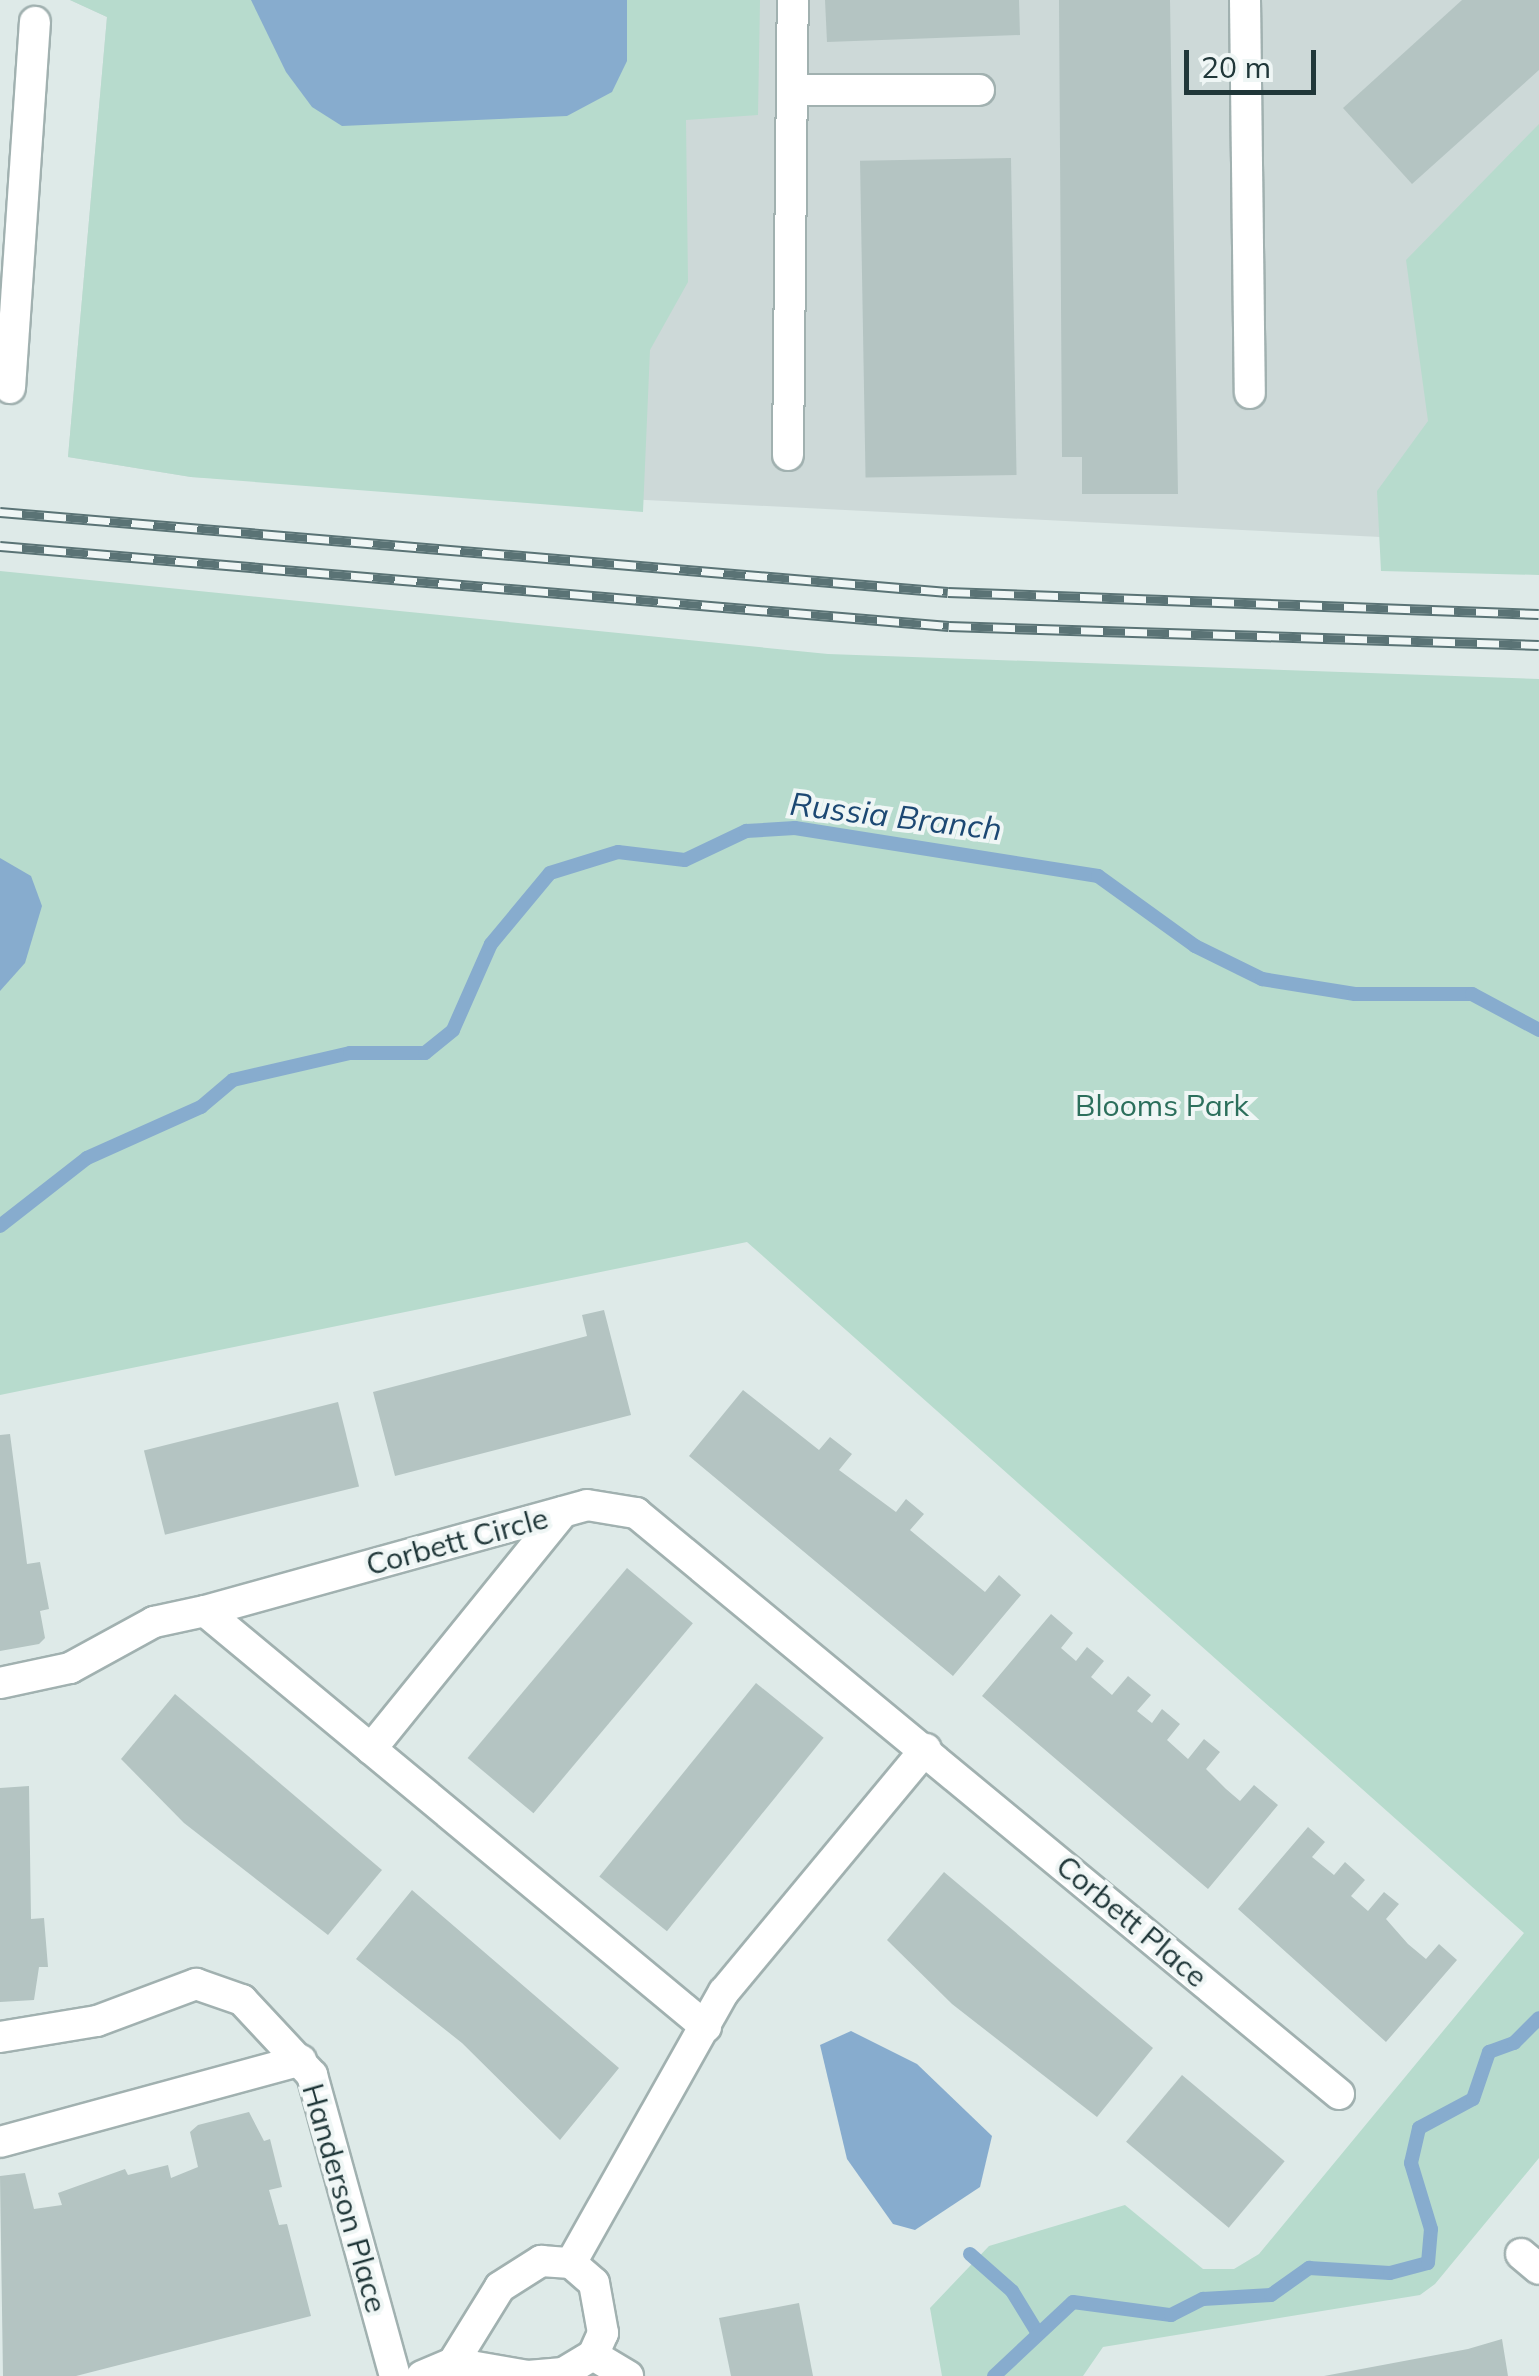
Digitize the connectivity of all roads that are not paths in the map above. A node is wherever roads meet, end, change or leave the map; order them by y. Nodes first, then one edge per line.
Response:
1 (793, 0) edge
2 (1245, 0) edge
3 (35, 22) dead end
4 (792, 90) junction
5 (979, 90) dead end
6 (13, 146) edge
7 (10, 388) dead end
8 (1250, 394) dead end
9 (788, 455) dead end
10 (562, 1512) junction
11 (204, 1611) junction
12 (0, 1683) edge
13 (371, 1749) junction
14 (926, 1749) junction
15 (706, 2027) junction
16 (0, 2036) edge
17 (301, 2060) junction
18 (1339, 2094) dead end
19 (0, 2142) edge
20 (571, 2263) junction
21 (593, 2355) junction
22 (453, 2363) junction
23 (396, 2376) edge
24 (422, 2376) edge
25 (628, 2376) edge

1 - 4 street
2 - 8 street
3 - 6 street
4 - 5 street
4 - 9 street
6 - 7 street
10 - 11 street, Corbett Circle
10 - 13 street
10 - 14 street, Corbett Circle
11 - 12 street, Corbett Circle
11 - 13 street
13 - 15 street
14 - 15 street
14 - 18 street, Corbett Place
15 - 20 street
16 - 17 street, Handerson Place
17 - 19 street
17 - 23 street, Handerson Place
20 - 21 street
20 - 22 street
21 - 22 street
21 - 25 street
22 - 24 street

